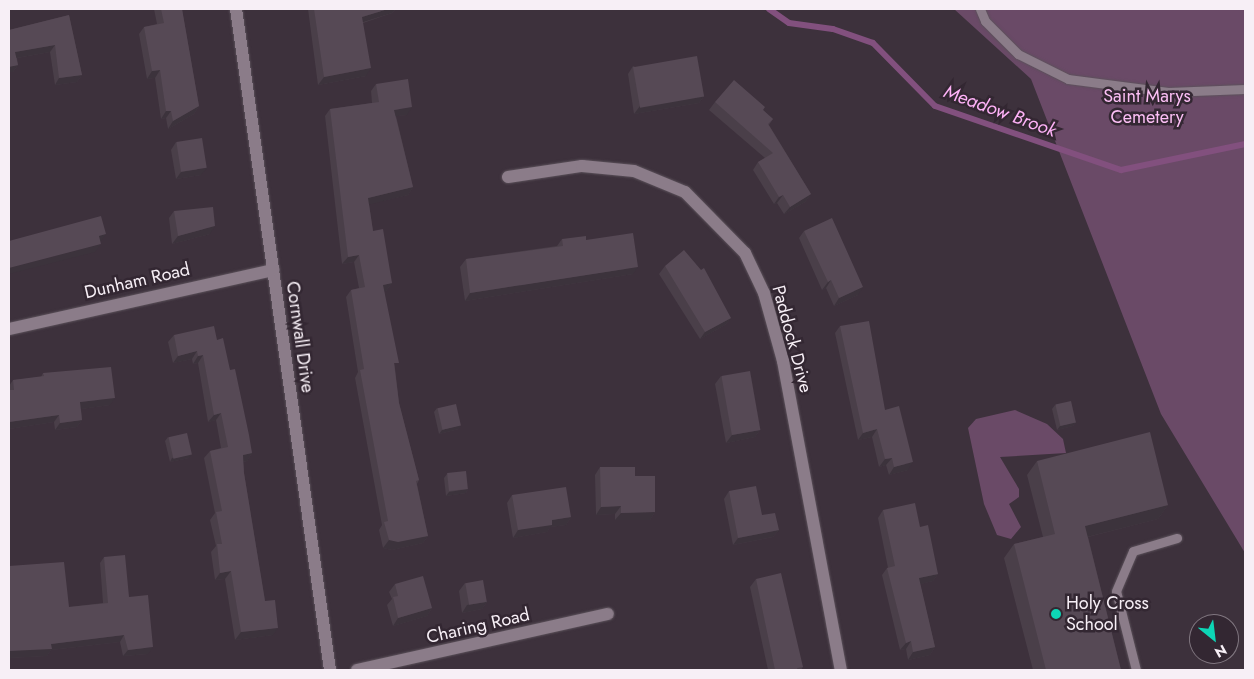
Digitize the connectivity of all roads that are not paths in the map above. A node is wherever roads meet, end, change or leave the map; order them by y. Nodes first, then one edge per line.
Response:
1 (236, 9) edge
2 (980, 9) edge
3 (1245, 89) edge
4 (508, 177) dead end
5 (273, 270) junction
6 (9, 329) edge
7 (1177, 538) dead end
8 (608, 614) dead end
9 (330, 670) edge
10 (357, 670) edge
11 (841, 670) edge
12 (1136, 670) edge

1 - 5 street, Cornwall Drive
2 - 3 lane
4 - 11 street, Paddock Drive
5 - 6 street, Dunham Road
5 - 9 street, Cornwall Drive
7 - 12 lane
8 - 10 street, Charing Road

